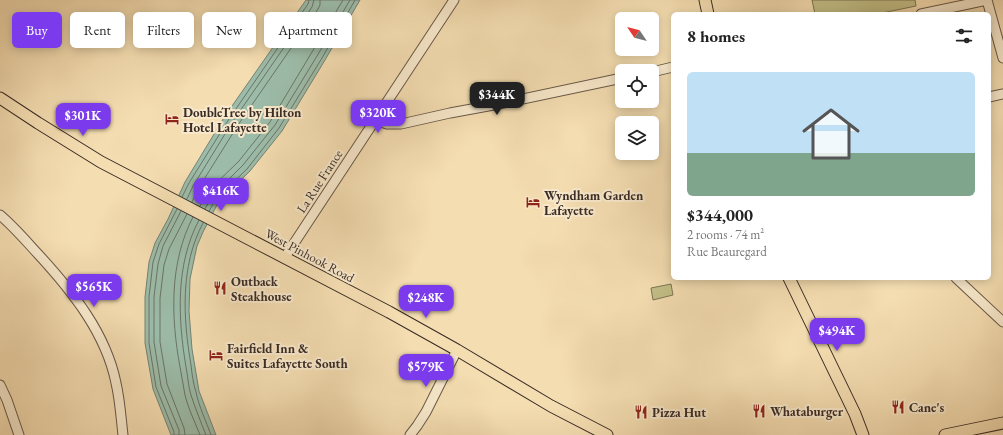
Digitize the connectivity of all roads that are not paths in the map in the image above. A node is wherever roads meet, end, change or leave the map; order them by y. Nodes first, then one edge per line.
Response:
1 (454, 0) edge
2 (705, 0) edge
3 (987, 0) edge
4 (708, 12) edge
5 (930, 12) edge
6 (990, 12) edge
7 (991, 14) edge
8 (1003, 58) edge
9 (671, 67) edge
10 (659, 70) edge
11 (615, 80) edge
12 (1003, 94) edge
13 (991, 97) edge
14 (0, 98) edge
15 (375, 120) junction
16 (0, 215) edge
17 (285, 257) junction
18 (790, 280) edge
19 (958, 280) edge
20 (1003, 322) edge
21 (458, 350) junction
22 (0, 385) edge
23 (1003, 423) edge
24 (19, 435) edge
25 (123, 435) edge
26 (410, 435) edge
27 (607, 435) edge
28 (863, 435) edge
29 (945, 435) edge

1 - 15 street, La Rue France
2 - 4 main road
3 - 5 street
3 - 6 street
7 - 8 street
9 - 10 street
11 - 15 street
12 - 13 street
14 - 17 main road, West Pinhook Road
15 - 17 street, La Rue France
16 - 25 street
17 - 21 main road, West Pinhook Road
18 - 28 main road
19 - 20 street
21 - 26 street
21 - 27 main road, West Pinhook Road
22 - 24 street
23 - 29 main road

